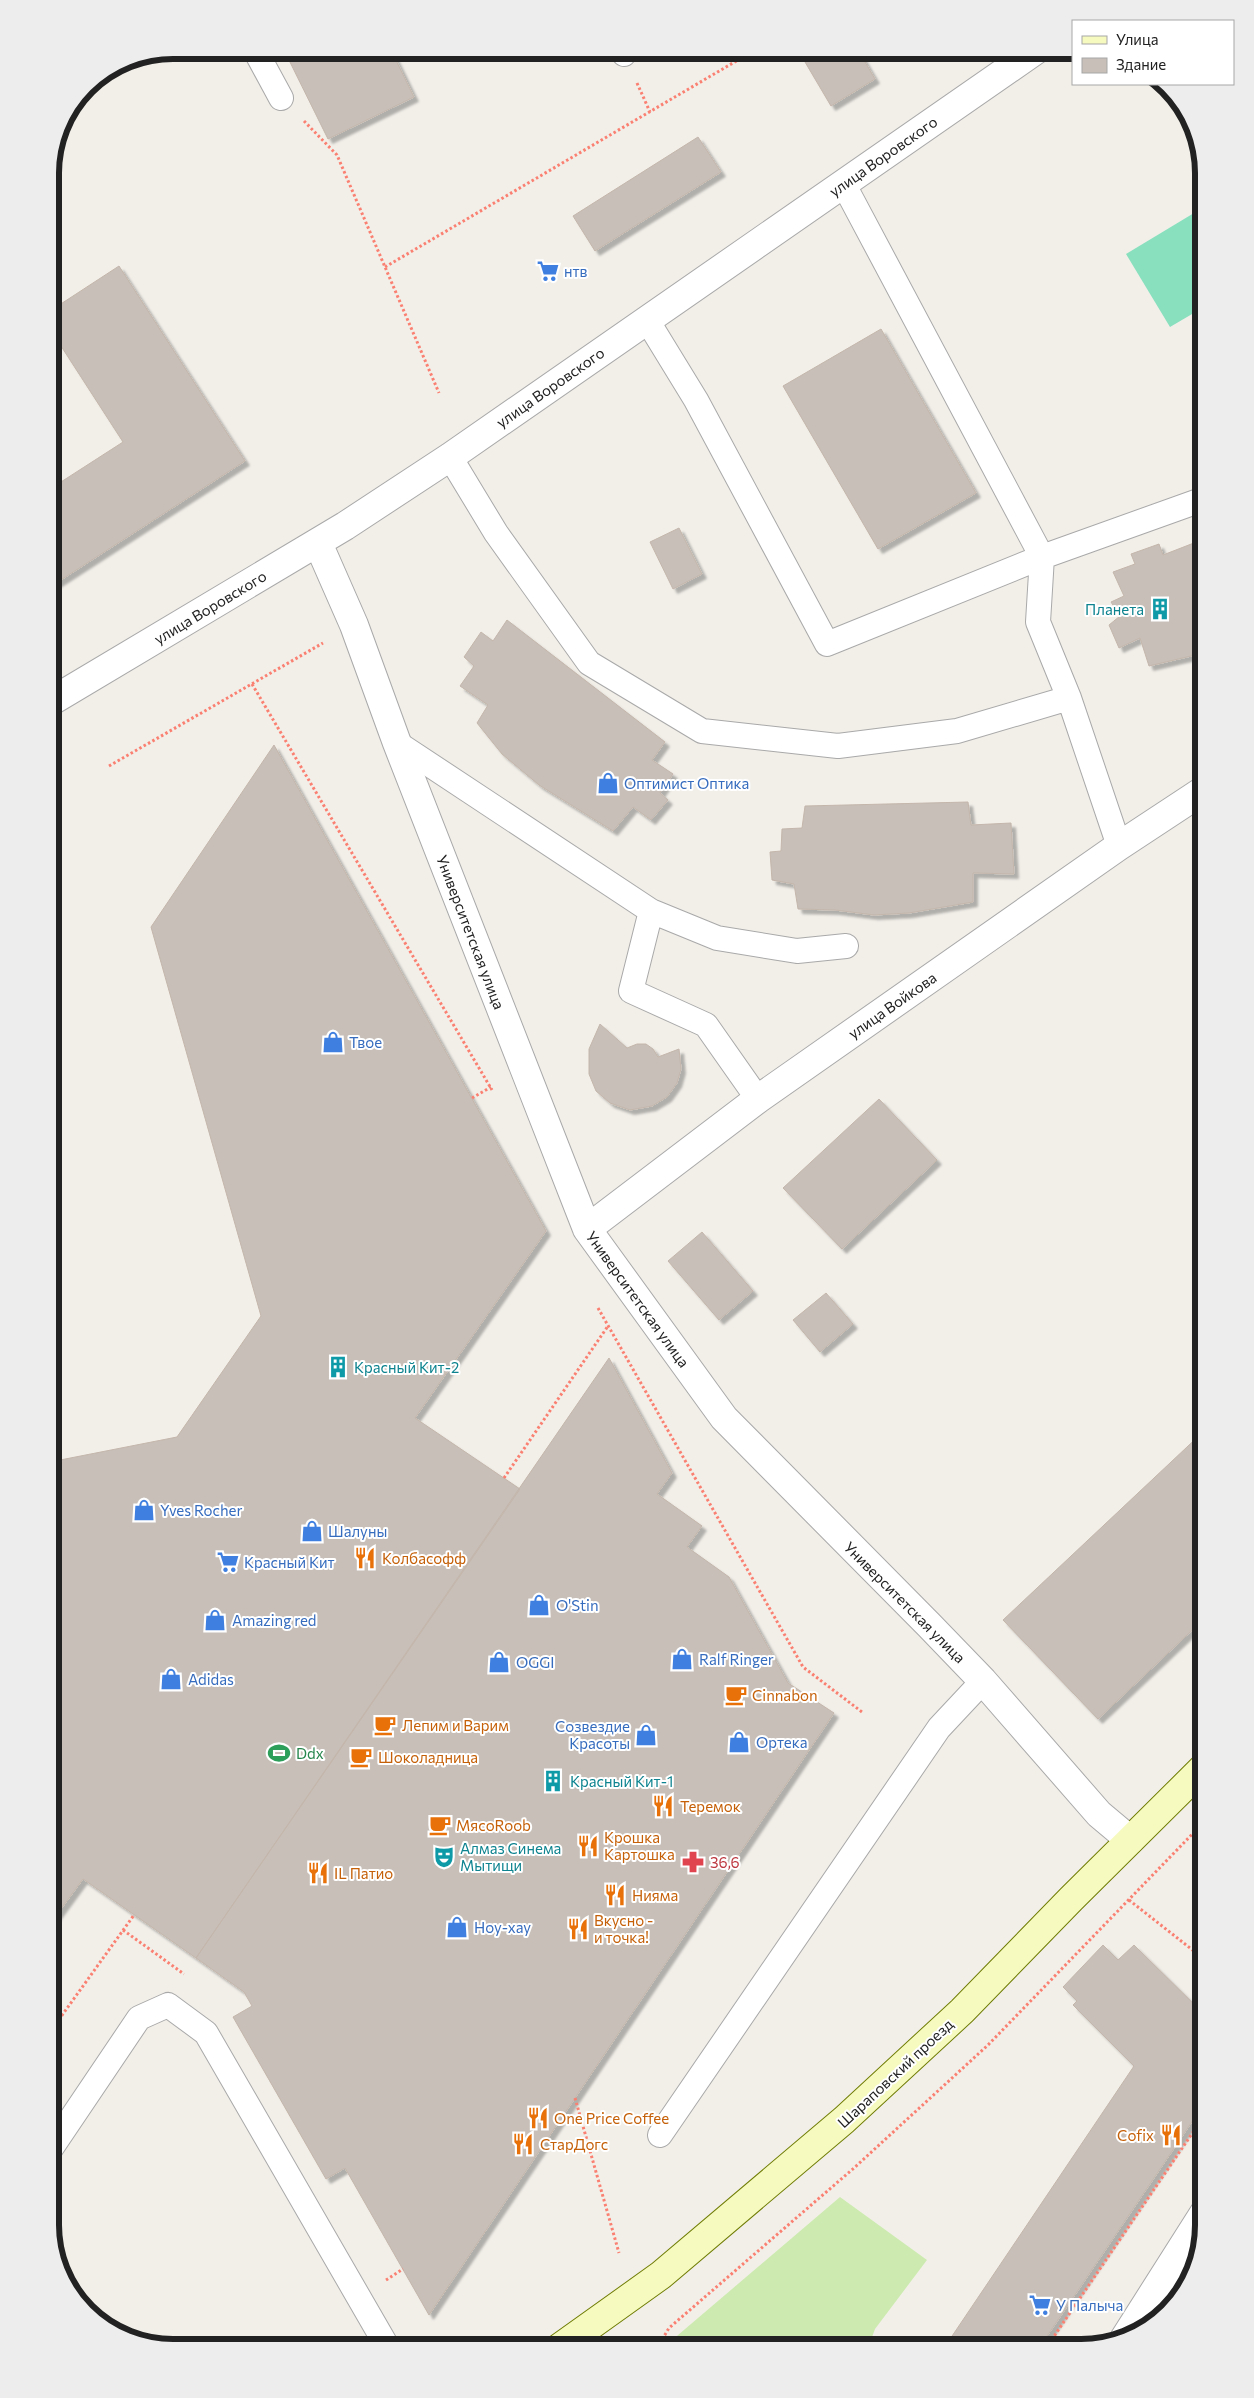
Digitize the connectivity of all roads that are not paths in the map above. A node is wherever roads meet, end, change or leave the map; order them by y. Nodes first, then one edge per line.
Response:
1 (260, 59) edge
2 (1023, 59) edge
3 (281, 98) road end
4 (844, 183) junction
5 (647, 320) junction
6 (450, 457) junction
7 (1195, 502) edge
8 (318, 543) junction
9 (1042, 557) junction
10 (59, 697) edge
11 (1069, 698) junction
12 (397, 743) junction
13 (1195, 796) edge
14 (1119, 846) junction
15 (651, 911) junction
16 (846, 946) dead end
17 (758, 1099) junction
18 (588, 1229) junction
19 (983, 1681) junction
20 (1195, 1776) edge
21 (1130, 1840) junction
22 (660, 2135) dead end
23 (59, 2137) edge
24 (1195, 2227) edge
25 (1132, 2327) edge
26 (383, 2339) edge
27 (572, 2339) edge

1 - 3 lane
2 - 4 street, улица Воровского
4 - 5 street, улица Воровского
4 - 9 lane
5 - 6 street, улица Воровского
5 - 9 lane
6 - 8 street, улица Воровского
6 - 11 lane
7 - 9 lane
8 - 10 street, улица Воровского
8 - 12 street, Университетская улица
9 - 11 lane
11 - 14 lane
12 - 15 lane
12 - 18 street, Университетская улица
13 - 14 street, улица Войкова
14 - 17 street, улица Войкова
15 - 16 lane
15 - 17 lane
17 - 18 street, улица Войкова
18 - 19 street, Университетская улица
19 - 21 street, Университетская улица
19 - 22 lane
20 - 21 main road, Шараповский проезд
21 - 27 main road, Шараповский проезд
23 - 26 lane
24 - 25 street

